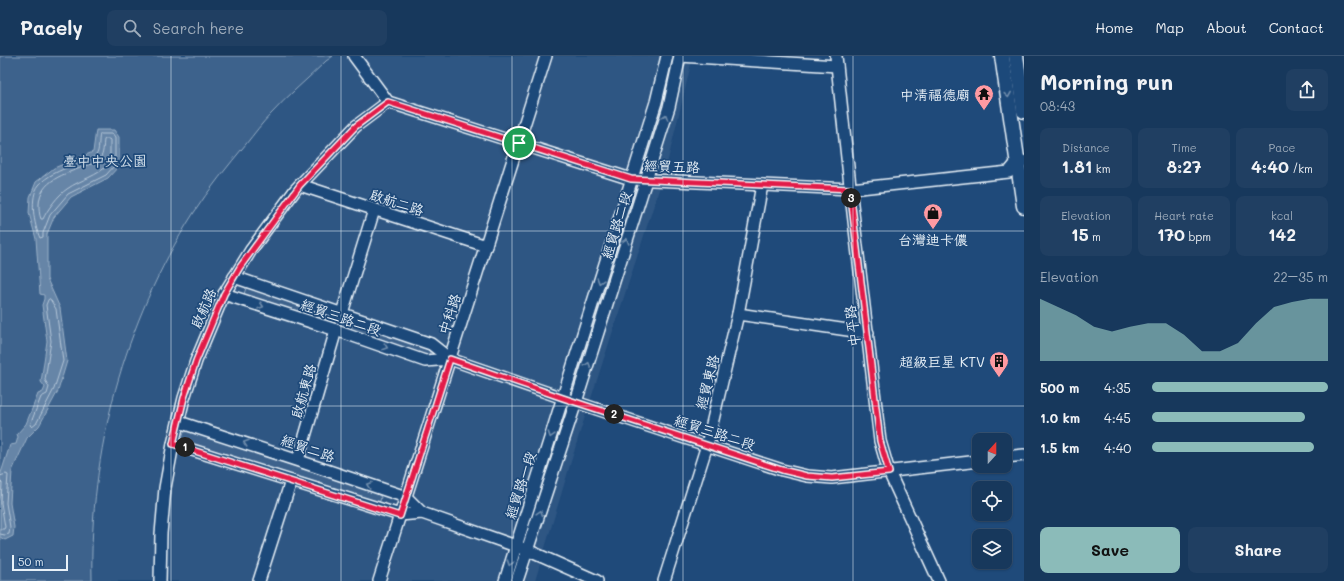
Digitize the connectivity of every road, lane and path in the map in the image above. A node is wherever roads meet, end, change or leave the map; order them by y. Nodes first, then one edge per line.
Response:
1 (354, 56) edge
2 (546, 56) edge
3 (667, 56) edge
4 (680, 56) edge
5 (1002, 56) edge
6 (1016, 56) edge
7 (837, 61) edge
8 (1021, 72) edge
9 (388, 102) junction
10 (1024, 111) edge
11 (519, 143) junction
12 (1021, 161) edge
13 (631, 179) junction
14 (646, 180) junction
15 (300, 185) junction
16 (762, 186) junction
17 (850, 189) junction
18 (1024, 206) edge
19 (374, 210) junction
20 (486, 246) junction
21 (234, 277) junction
22 (224, 294) junction
23 (342, 313) junction
24 (738, 314) junction
25 (336, 330) junction
26 (868, 333) junction
27 (450, 359) junction
28 (563, 398) junction
29 (576, 402) junction
30 (179, 422) junction
31 (173, 444) junction
32 (707, 445) junction
33 (1024, 455) edge
34 (1012, 456) edge
35 (298, 460) junction
36 (972, 462) edge
37 (889, 472) junction
38 (291, 481) junction
39 (406, 498) junction
40 (422, 513) junction
41 (400, 516) junction
42 (516, 546) junction
43 (527, 550) junction
44 (160, 581) edge
45 (259, 581) edge
46 (379, 581) edge
47 (505, 581) edge
48 (517, 581) edge
49 (597, 581) edge
50 (664, 581) edge
51 (939, 581) edge

1 - 9 street
2 - 11 street, 中科路
3 - 13 street, 經貿路二段
4 - 7 street
14 -> 4 street, 經貿路二段
5 -> 12 main road
6 - 8 main road
7 - 17 street, 中平路
8 - 10 main road
9 - 11 street, 經貿五路
9 - 15 street, 啟航路
11 - 13 street, 經貿五路
11 - 20 street, 中科路
12 - 17 street, 經貿五路
12 - 18 main road
13 - 14 street, 經貿五路
13 -> 28 street, 經貿路二段
14 - 16 street, 經貿五路
29 -> 14 street, 經貿路二段
15 - 19 street, 啟航二路
15 - 21 street, 啟航路
16 - 17 street, 經貿五路
16 - 24 street, 經貿東路
17 - 26 street, 中平路
19 - 20 street, 啟航二路
19 - 23 street
20 - 27 street, 中科路
21 - 22 street, 啟航路
21 - 23 street, 經貿三路二段
22 -> 25 street, 經貿三路二段
22 - 30 street, 啟航路
23 - 27 street, 經貿三路二段
24 - 26 street
24 - 32 street, 經貿東路
25 -> 27 street, 經貿三路二段
25 - 35 street, 啟航東路
26 - 37 street, 中平路
27 - 28 street, 經貿三路二段
27 - 39 street, 中科路
28 - 29 street, 經貿三路二段
28 -> 42 street, 經貿路一段
29 - 32 street, 經貿三路二段
43 -> 29 street, 經貿路一段
30 - 31 street, 啟航路
35 -> 30 street, 經貿二路
31 - 38 street, 經貿二路
31 - 44 street, 啟航路
32 - 37 street, 經貿三路二段
32 - 50 street, 經貿東路
33 - 34 street
39 -> 35 street, 經貿二路
36 - 37 street, 經貿三路二段
37 - 51 street, 中平路
38 - 41 street, 經貿二路
38 - 45 street
39 - 40 street, 經貿二路
39 - 41 street, 中科路
40 - 41 street, 經貿二路
40 - 42 street, 經貿二路
41 - 46 street, 中科路
42 - 43 street, 經貿二路
42 -> 47 street, 經貿路一段
43 - 48 street, 經貿路一段
43 - 49 street, 經貿二路

